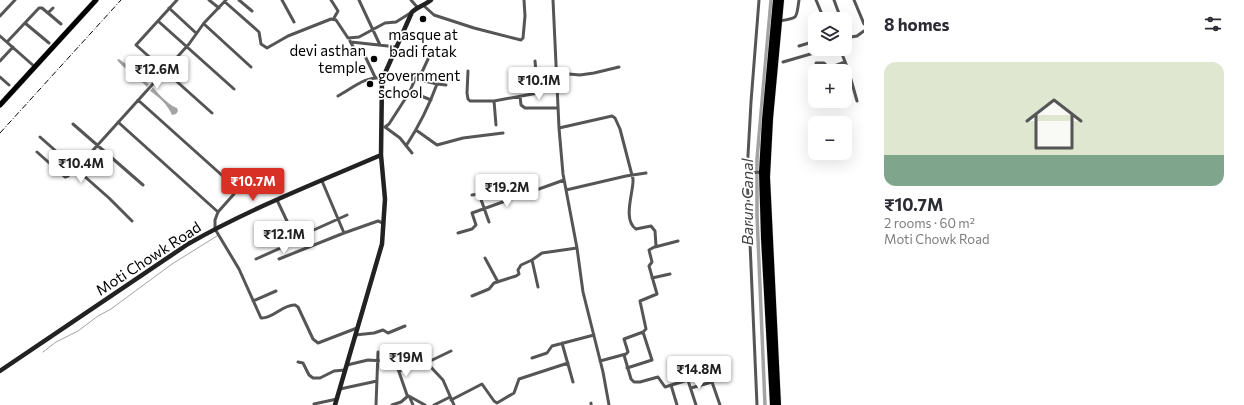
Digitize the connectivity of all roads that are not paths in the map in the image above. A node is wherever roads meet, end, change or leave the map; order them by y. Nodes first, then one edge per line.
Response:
1 (14, 0) edge
2 (96, 0) edge
3 (177, 0) edge
4 (209, 0) edge
5 (239, 0) edge
6 (282, 0) edge
7 (331, 0) edge
8 (359, 0) edge
9 (411, 0) edge
10 (431, 0) edge
11 (524, 0) edge
12 (553, 0) edge
13 (759, 0) edge
14 (776, 0) edge
15 (781, 0) edge
16 (799, 0) edge
17 (816, 0) edge
18 (834, 0) edge
19 (854, 0) edge
20 (226, 1) edge
21 (423, 5) junction
22 (53, 8) dead end
23 (169, 8) junction
24 (218, 8) junction
25 (418, 8) junction
26 (252, 12) dead end
27 (412, 12) junction
28 (821, 12) edge
29 (839, 12) edge
30 (48, 13) junction
31 (0, 16) edge
32 (334, 18) junction
33 (158, 21) junction
34 (779, 21) junction
35 (294, 22) dead end
36 (25, 23) junction
37 (61, 24) dead end
38 (204, 24) junction
39 (864, 24) edge
40 (373, 28) junction
41 (864, 31) edge
42 (196, 34) junction
43 (0, 36) edge
44 (852, 37) edge
45 (348, 38) junction
46 (7, 42) junction
47 (351, 42) junction
48 (49, 43) dead end
49 (808, 43) edge
50 (380, 45) junction
51 (799, 46) dead end
52 (13, 47) junction
53 (186, 47) junction
54 (397, 47) junction
55 (808, 55) edge
56 (843, 56) edge
57 (428, 57) dead end
58 (0, 61) edge
59 (535, 61) dead end
60 (783, 62) dead end
61 (845, 62) junction
62 (816, 63) dead end
63 (619, 66) dead end
64 (35, 67) junction
65 (251, 67) dead end
66 (165, 70) junction
67 (468, 71) dead end
68 (557, 73) junction
69 (0, 77) edge
70 (375, 77) junction
71 (383, 78) junction
72 (420, 80) dead end
73 (437, 84) junction
74 (9, 85) dead end
75 (446, 85) dead end
76 (234, 89) dead end
77 (409, 91) junction
78 (338, 96) dead end
79 (520, 96) junction
80 (138, 100) junction
81 (431, 100) junction
82 (494, 101) junction
83 (857, 101) dead end
84 (0, 105) edge
85 (558, 108) junction
86 (212, 113) dead end
87 (118, 122) junction
88 (73, 124) dead end
89 (496, 125) dead end
90 (383, 127) junction
91 (559, 128) junction
92 (416, 130) junction
93 (503, 132) dead end
94 (40, 137) dead end
95 (98, 145) junction
96 (406, 146) junction
97 (37, 152) dead end
98 (412, 153) dead end
99 (381, 155) junction
100 (76, 169) junction
101 (748, 172) junction
102 (761, 172) junction
103 (646, 173) dead end
104 (632, 175) junction
105 (564, 180) junction
106 (322, 181) junction
107 (143, 185) dead end
108 (566, 190) junction
109 (472, 196) dead end
110 (277, 200) junction
111 (485, 208) junction
112 (218, 212) junction
113 (347, 215) dead end
114 (339, 219) junction
115 (132, 220) dead end
116 (489, 222) dead end
117 (384, 223) junction
118 (215, 229) junction
119 (344, 233) junction
120 (458, 233) dead end
121 (296, 238) junction
122 (678, 241) dead end
123 (655, 247) junction
124 (577, 248) junction
125 (485, 258) dead end
126 (256, 259) dead end
127 (279, 259) dead end
128 (532, 260) junction
129 (670, 274) dead end
130 (652, 278) junction
131 (498, 282) junction
132 (538, 287) dead end
133 (276, 291) dead end
134 (472, 296) dead end
135 (253, 301) junction
136 (405, 326) dead end
137 (357, 328) junction
138 (643, 332) junction
139 (355, 335) junction
140 (594, 335) junction
141 (562, 343) junction
142 (451, 351) dead end
143 (378, 352) dead end
144 (624, 355) junction
145 (532, 358) dead end
146 (378, 360) junction
147 (600, 361) junction
148 (298, 362) dead end
149 (682, 362) dead end
150 (426, 363) junction
151 (568, 363) junction
152 (346, 367) junction
153 (627, 368) junction
154 (398, 369) junction
155 (0, 371) edge
156 (688, 380) junction
157 (378, 381) junction
158 (573, 382) dead end
159 (670, 385) junction
160 (690, 388) junction
161 (340, 389) junction
162 (409, 397) junction
163 (337, 399) junction
164 (451, 399) junction
165 (314, 404) edge
166 (335, 405) edge
167 (376, 405) edge
168 (392, 405) edge
169 (413, 405) edge
170 (425, 405) edge
171 (434, 405) edge
172 (454, 405) edge
173 (609, 405) edge
174 (677, 405) edge
175 (696, 405) edge
176 (720, 405) edge
177 (757, 405) edge
178 (773, 405) edge
179 (778, 405) edge

1 - 31 street
2 - 64 main road
3 - 23 street
4 - 24 street
5 - 26 street
6 - 35 street
7 - 32 street
8 - 40 street
9 - 25 street
10 - 21 street
11 - 21 street
12 - 68 street
13 - 101 street
14 - 102 highway
15 - 34 highway
16 - 34 street
17 - 28 street
18 - 29 street
19 - 39 street
20 - 24 street
20 - 32 street
21 - 25 street
22 - 30 street
23 - 33 street
23 - 42 street
24 - 38 street
25 - 27 street
27 - 40 street
27 - 54 street
30 - 36 street
30 - 37 street
32 - 45 street
33 - 53 street
33 - 66 street
34 - 179 highway
36 - 46 street
36 - 48 street
38 - 42 street
38 - 65 street
40 - 45 street
40 - 50 street
41 - 44 street
42 - 53 street
43 - 46 street
45 - 47 street
46 - 52 street
47 - 50 street
47 - 70 street
49 - 51 street
50 - 54 street
52 - 58 street
52 - 64 street
53 - 66 street
53 - 76 street
54 - 71 street
55 - 60 street
56 - 61 street
57 - 77 street
59 - 79 street
61 - 62 street
61 - 83 street
63 - 68 street
64 - 84 main road
66 - 80 street
66 - 86 street
67 - 82 street
68 - 85 street
69 - 74 street
70 - 71 street
70 - 78 street
71 - 90 street
72 - 73 street
73 - 75 street
73 - 81 street
77 - 81 street
77 - 90 street
79 - 82 street
79 - 85 street
80 - 87 street
80 - 112 street
81 - 92 street
82 - 89 street
85 - 91 street
87 - 95 street
87 - 112 street
88 - 95 street
90 - 96 street
90 - 99 street
91 - 104 street
91 - 105 street
92 - 93 street
92 - 96 street
94 - 100 street
95 - 100 street
95 - 107 street
96 - 98 street
97 - 100 street
99 - 106 street, Moti Chowk Road
99 - 117 street
100 - 115 street
101 - 102 street
101 - 177 street
102 - 178 highway
103 - 104 street
104 - 108 street
104 - 123 street
105 - 108 street
105 - 111 street
106 - 110 street, Moti Chowk Road
106 - 114 street
108 - 124 street
109 - 111 street
110 - 118 street, Moti Chowk Road
110 - 121 street
111 - 116 street
111 - 120 street
112 - 118 street
113 - 114 street
114 - 119 street
114 - 121 street
117 - 119 street
117 - 137 street
118 - 135 street
118 - 155 street, Moti Chowk Road
119 - 127 street
121 - 126 street
122 - 123 street
123 - 130 street
124 - 128 street
124 - 140 street
125 - 131 street
128 - 131 street
128 - 132 street
129 - 130 street
130 - 138 street
131 - 134 street
133 - 135 street
135 - 137 street
136 - 139 street
137 - 139 street
138 - 144 street
138 - 153 street
139 - 152 street
140 - 141 street
140 - 147 street
141 - 145 street
141 - 151 street
142 - 150 street
143 - 146 street
144 - 147 street
144 - 153 street
146 - 152 street
146 - 154 street
146 - 157 street
147 - 173 street
148 - 152 street
149 - 156 street
150 - 154 street
150 - 164 street
151 - 158 street
151 - 164 street
152 - 161 street
153 - 159 street
154 - 162 street
156 - 159 street
156 - 160 street
157 - 161 street
157 - 167 street
159 - 174 street
160 - 175 street
160 - 176 street
161 - 163 street
162 - 168 street
162 - 169 street
162 - 170 street
163 - 165 street
163 - 166 street
164 - 171 street
164 - 172 street

